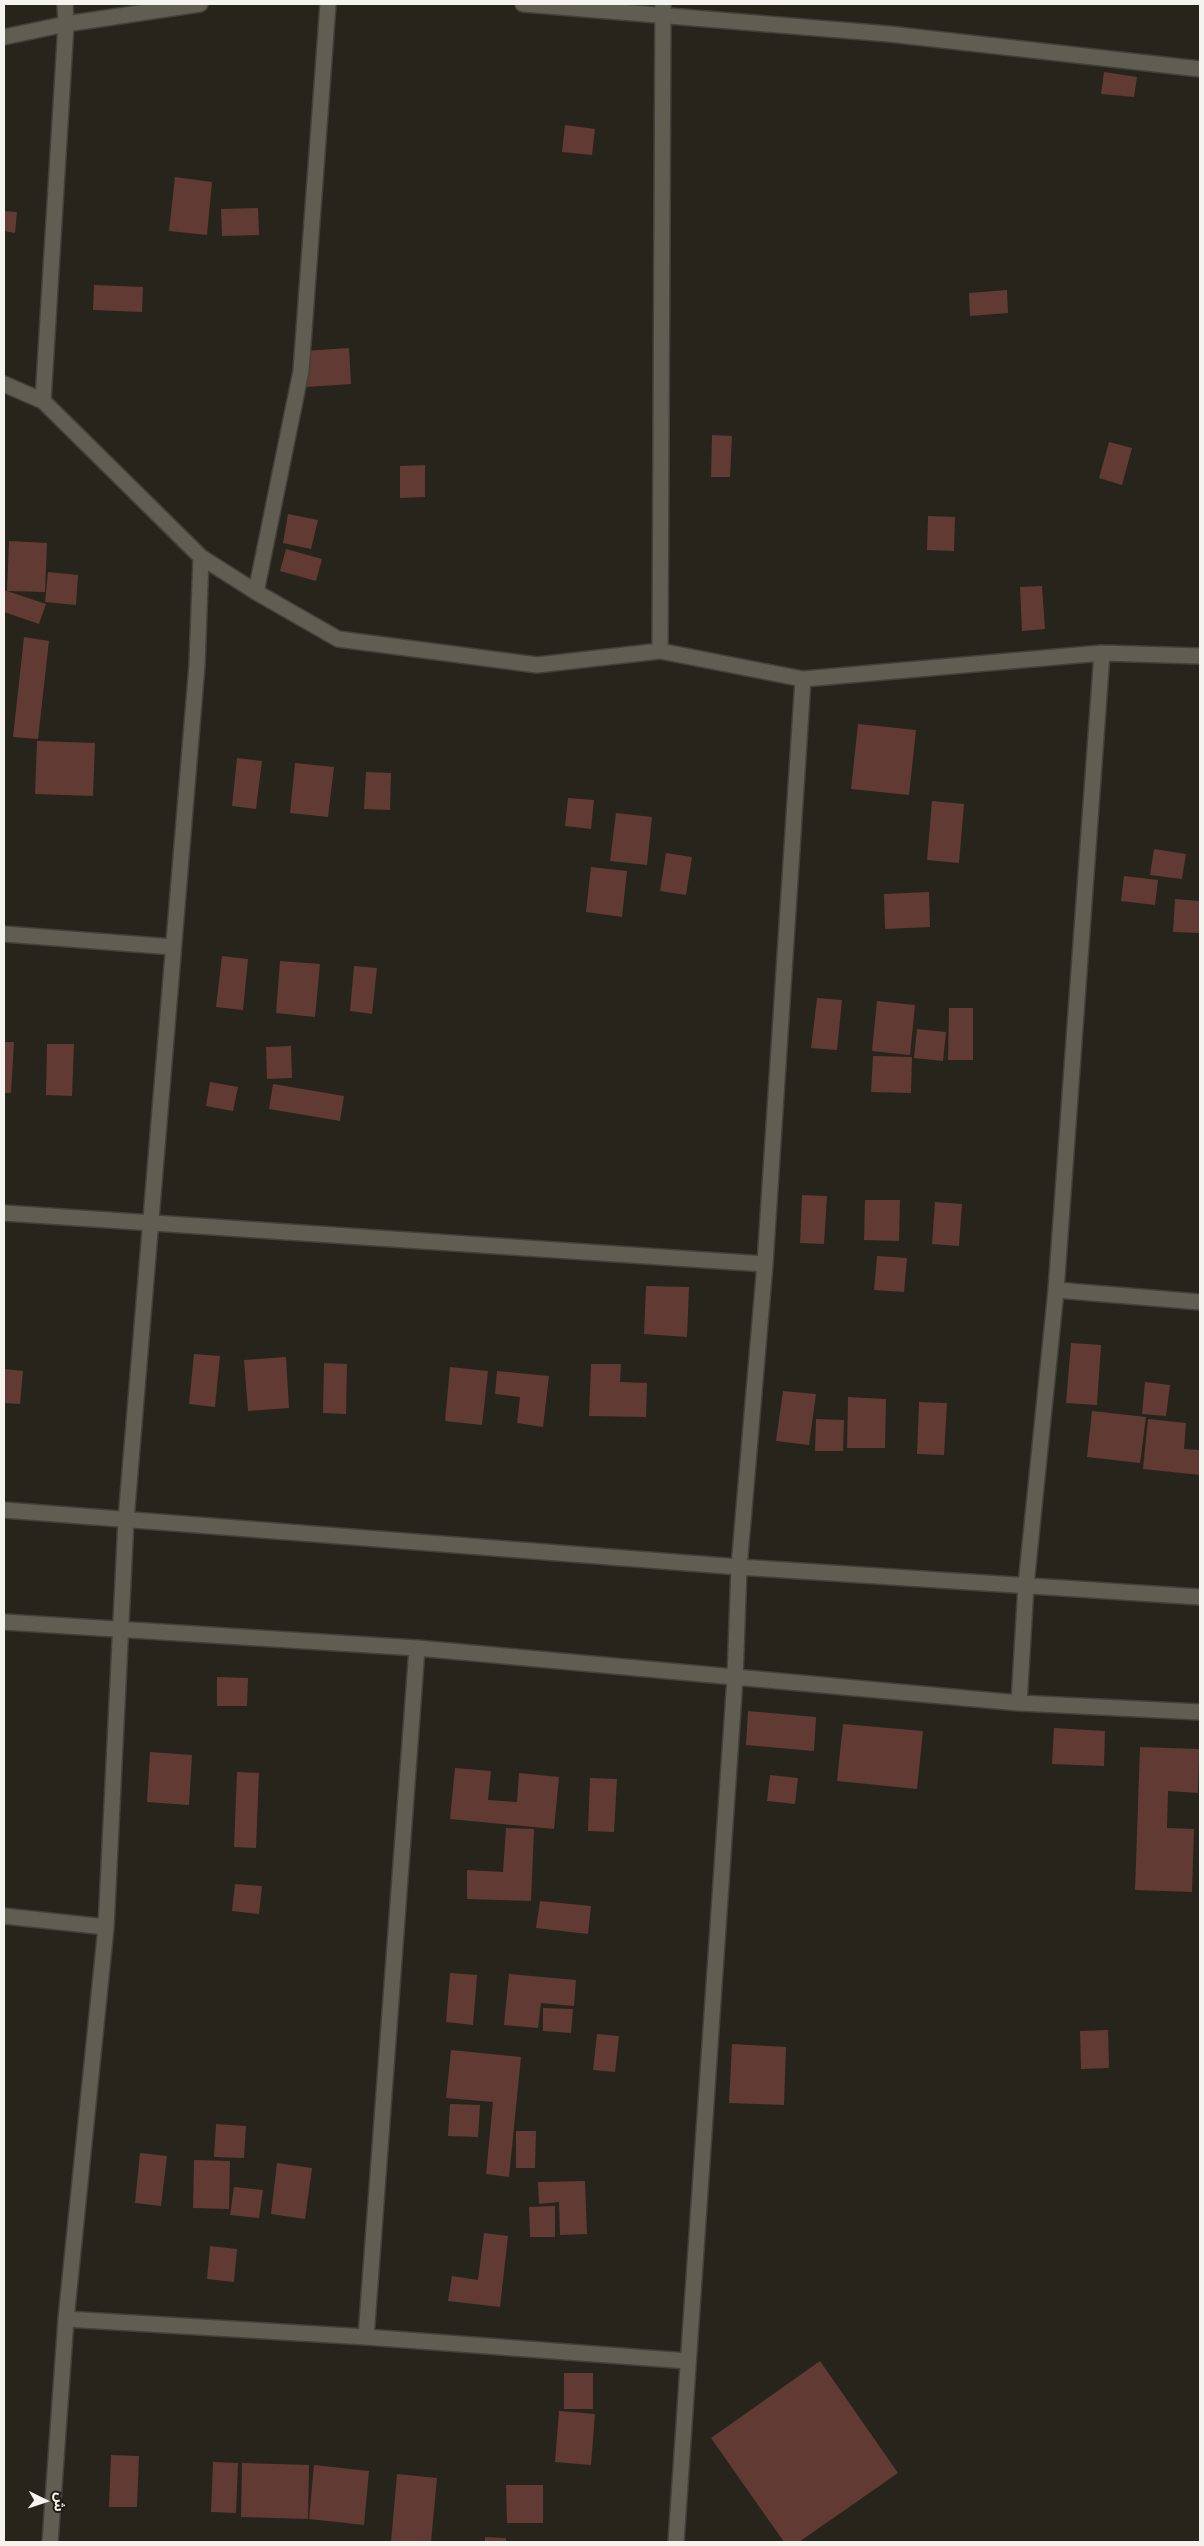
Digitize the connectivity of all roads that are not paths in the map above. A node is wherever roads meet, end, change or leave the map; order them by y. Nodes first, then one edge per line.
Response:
1 (65, 4) edge
2 (200, 4) edge
3 (328, 4) edge
4 (523, 4) edge
5 (663, 9) edge
6 (66, 24) junction
7 (4, 36) edge
8 (1200, 69) edge
9 (4, 384) edge
10 (43, 401) junction
11 (201, 557) junction
12 (256, 592) junction
13 (660, 651) junction
14 (1102, 653) junction
15 (1200, 656) edge
16 (803, 679) junction
17 (4, 934) edge
18 (172, 948) junction
19 (4, 1213) edge
20 (151, 1223) junction
21 (765, 1264) junction
22 (1056, 1290) junction
23 (1200, 1302) edge
24 (4, 1510) edge
25 (126, 1520) junction
26 (739, 1567) junction
27 (1026, 1585) junction
28 (1200, 1596) edge
29 (4, 1622) edge
30 (120, 1631) junction
31 (416, 1648) junction
32 (735, 1678) junction
33 (1019, 1703) junction
34 (1200, 1712) edge
35 (4, 1916) edge
36 (106, 1927) junction
37 (66, 2319) junction
38 (366, 2337) junction
39 (688, 2361) junction
40 (50, 2542) edge
41 (676, 2542) edge

1 - 6 street
2 - 6 street
3 - 12 street
4 - 5 street
5 - 8 street
5 - 13 street
6 - 7 street
6 - 10 street
9 - 10 street
10 - 11 street
11 - 12 street
11 - 18 street
12 - 13 street
13 - 16 street
14 - 15 street
14 - 16 street
14 - 22 street
16 - 21 street
17 - 18 street
18 - 20 street
19 - 20 street
20 - 21 street
20 - 25 street
21 - 26 street
22 - 23 street
22 - 27 street
24 - 25 street
25 - 26 street
25 - 30 street
26 - 27 street
26 - 32 street
27 - 28 street
27 - 33 street
29 - 30 street
30 - 31 street
30 - 36 street
31 - 32 street
31 - 38 street
32 - 33 street
32 - 39 street
33 - 34 street
35 - 36 street
36 - 37 street
37 - 38 street
37 - 40 street
38 - 39 street
39 - 41 street

